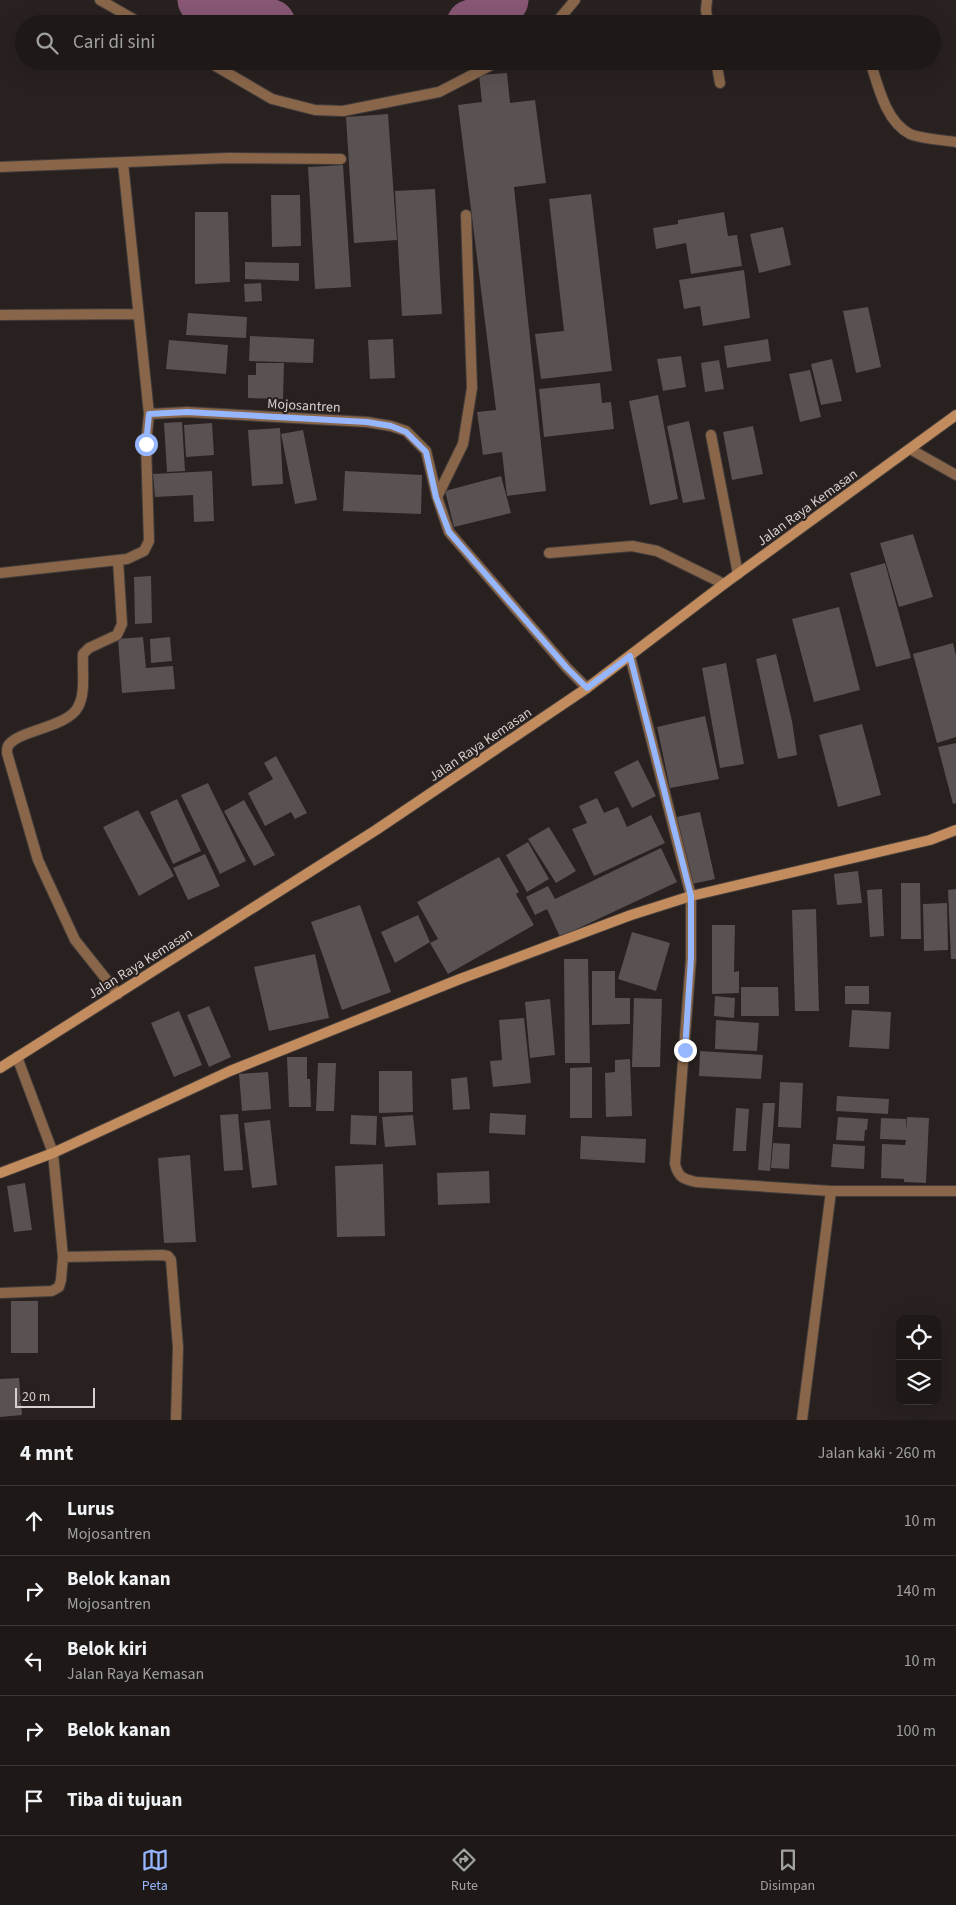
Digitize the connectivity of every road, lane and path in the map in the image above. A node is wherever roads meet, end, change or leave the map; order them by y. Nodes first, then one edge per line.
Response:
1 (100, 0) edge
2 (575, 0) edge
3 (707, 0) edge
4 (126, 15) edge
5 (562, 15) edge
6 (707, 15) edge
7 (222, 70) edge
8 (482, 70) edge
9 (718, 70) edge
10 (873, 70) edge
11 (720, 83) dead end
12 (956, 142) edge
13 (341, 159) dead end
14 (123, 163) junction
15 (0, 167) edge
16 (466, 215) dead end
17 (138, 314) junction
18 (0, 315) edge
19 (149, 414) junction
20 (956, 415) edge
21 (711, 435) dead end
22 (910, 449) junction
23 (956, 475) edge
24 (436, 497) junction
25 (549, 553) dead end
26 (118, 560) junction
27 (0, 573) edge
28 (738, 574) junction
29 (724, 584) junction
30 (630, 656) junction
31 (587, 688) junction
32 (956, 830) edge
33 (691, 896) junction
34 (118, 994) junction
35 (17, 1057) junction
36 (0, 1068) edge
37 (53, 1153) junction
38 (0, 1173) edge
39 (831, 1190) junction
40 (956, 1191) edge
41 (63, 1257) junction
42 (0, 1293) edge
43 (176, 1420) edge
44 (802, 1420) edge

1 - 4 street
2 - 5 street
3 - 6 street
7 - 8 street
9 - 11 street
10 - 12 street
13 - 14 street
14 - 15 street
14 - 17 street
16 - 24 street
17 - 18 street
17 - 19 street
19 - 24 street, Mojosantren
19 - 26 street
20 - 22 main road, Jalan Raya Kemasan
21 - 28 street
22 - 23 street
22 - 28 main road, Jalan Raya Kemasan
24 - 31 street, Mojosantren
25 - 29 street
26 - 27 street
26 - 34 street
28 - 29 main road, Jalan Raya Kemasan
29 - 30 main road, Jalan Raya Kemasan
30 - 31 main road, Jalan Raya Kemasan
30 - 33 street
31 - 34 main road, Jalan Raya Kemasan
32 - 33 main road
33 - 37 main road
33 - 39 street
34 - 35 main road, Jalan Raya Kemasan
35 - 36 main road, Jalan Raya Kemasan
35 - 37 street
37 - 38 main road
37 - 41 street
39 - 40 street
39 - 44 street
41 - 42 street
41 - 43 street

